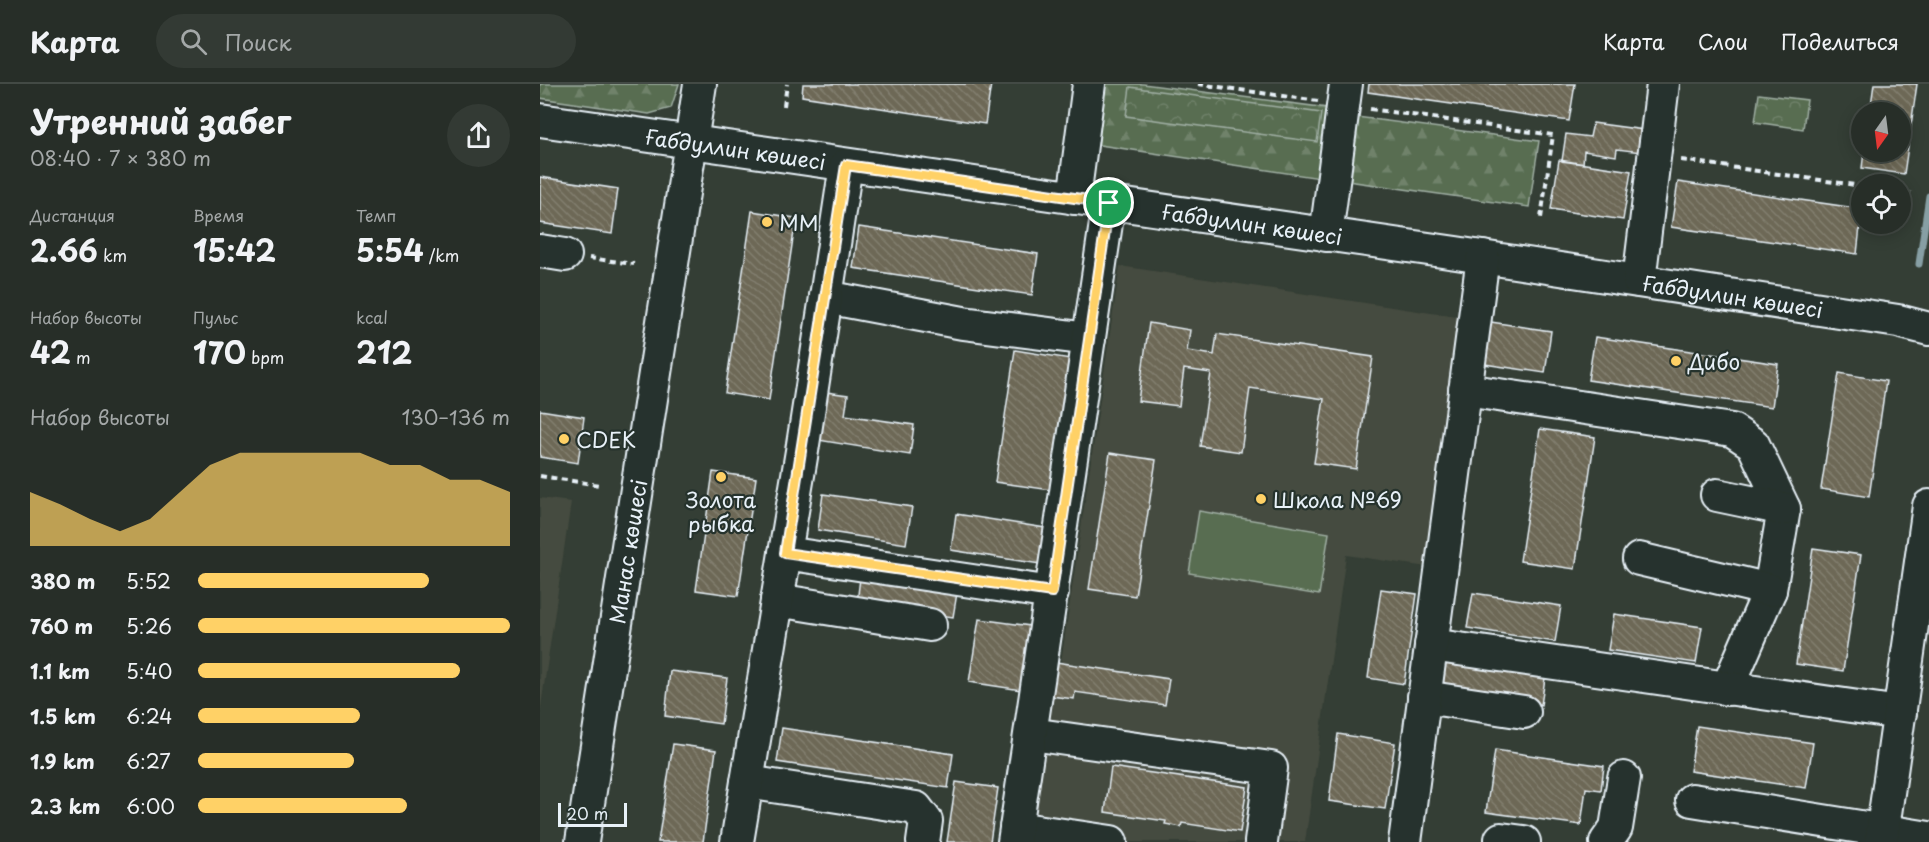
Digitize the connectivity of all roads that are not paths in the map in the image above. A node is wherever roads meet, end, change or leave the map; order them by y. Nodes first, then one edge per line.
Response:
1 (700, 84) edge
2 (1089, 84) edge
3 (1663, 84) edge
4 (1345, 94) edge
5 (540, 120) edge
6 (691, 142) junction
7 (846, 165) junction
8 (1074, 198) junction
9 (1109, 203) junction
10 (1326, 235) junction
11 (1483, 257) junction
12 (1639, 281) junction
13 (826, 297) junction
14 (1929, 329) edge
15 (1089, 339) junction
16 (1465, 390) junction
17 (1717, 495) dead end
18 (1929, 506) edge
19 (1784, 509) junction
20 (785, 553) junction
21 (1639, 559) dead end
22 (1770, 590) junction
23 (1052, 592) junction
24 (777, 600) junction
25 (930, 625) dead end
26 (1431, 645) junction
27 (1726, 689) junction
28 (1424, 697) junction
29 (1524, 712) dead end
30 (1900, 713) junction
31 (1031, 734) junction
32 (1624, 778) dead end
33 (747, 782) junction
34 (1692, 800) dead end
35 (1015, 835) edge
36 (1882, 836) edge
37 (1929, 838) edge
38 (582, 842) edge
39 (737, 842) edge
40 (923, 842) edge
41 (1111, 842) edge
42 (1261, 842) edge
43 (1405, 842) edge
44 (1606, 842) edge

1 - 6 street, Манас көшесі
2 - 8 street
3 - 12 street
4 - 10 street
5 - 6 street, Ғабдуллин көшесі
6 - 7 street, Ғабдуллин көшесі
6 - 38 street, Манас көшесі
7 - 8 street, Ғабдуллин көшесі
7 - 13 street
8 - 9 street, Ғабдуллин көшесі
9 - 10 street, Ғабдуллин көшесі
9 - 15 street
10 - 11 street, Ғабдуллин көшесі
11 - 12 street, Ғабдуллин көшесі
11 - 16 street
12 - 14 street, Ғабдуллин көшесі
13 - 15 street
13 - 20 street
15 - 23 street
16 - 19 street
16 - 26 street
17 - 19 street
18 - 30 street
19 - 22 street
20 - 23 street
20 - 24 street
21 - 22 street
22 - 27 street
23 - 31 street
24 - 25 street
24 - 33 street
26 - 27 street
26 - 28 street
27 - 30 street
28 - 29 street
28 - 43 street
30 - 36 street
31 - 35 street
31 - 42 street
32 - 44 street
33 - 39 street
33 - 40 street
34 - 36 street
35 - 41 street
36 - 37 street

